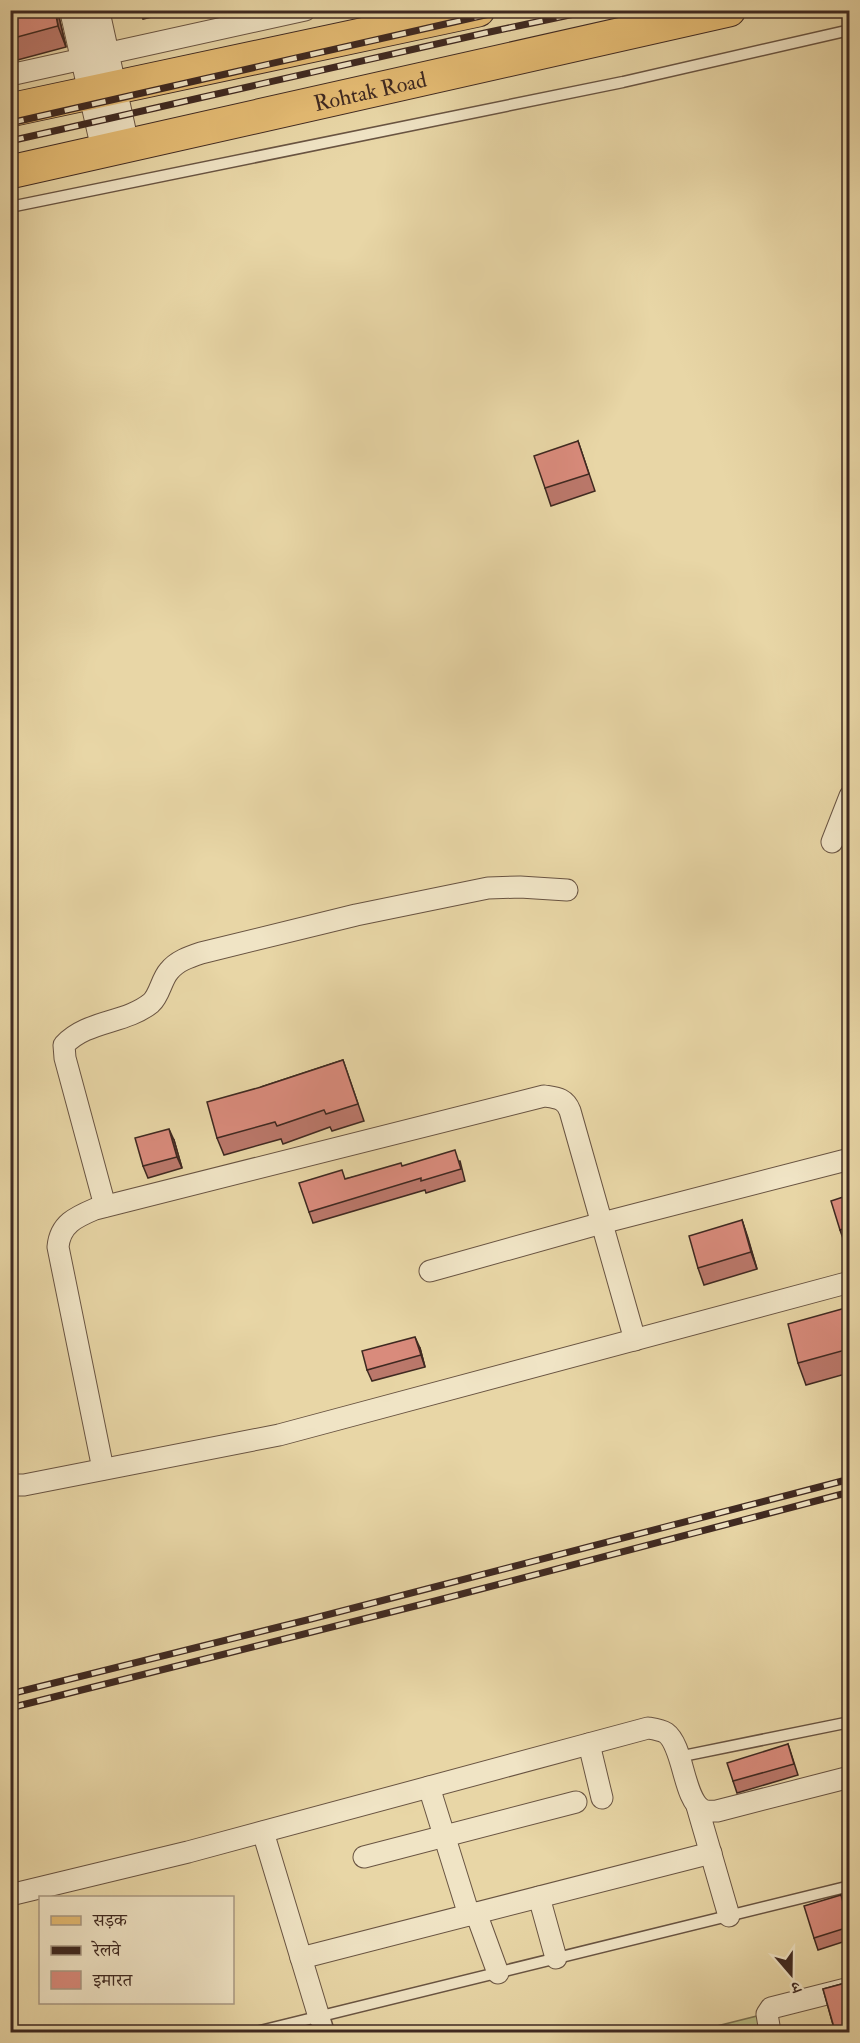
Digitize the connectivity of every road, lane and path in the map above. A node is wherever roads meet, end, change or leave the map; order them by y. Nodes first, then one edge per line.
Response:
1 (73, 10) edge
2 (96, 10) edge
3 (305, 10) edge
4 (478, 10) edge
5 (729, 10) edge
6 (849, 30) edge
7 (95, 57) junction
8 (10, 75) edge
9 (102, 91) junction
10 (10, 110) edge
11 (115, 148) junction
12 (10, 172) edge
13 (10, 207) edge
14 (849, 796) edge
15 (832, 842) dead end
16 (567, 890) dead end
17 (849, 1159) edge
18 (105, 1206) junction
19 (602, 1223) junction
20 (430, 1271) dead end
21 (849, 1282) edge
22 (635, 1340) junction
23 (102, 1469) junction
24 (10, 1485) edge
25 (849, 1722) edge
26 (588, 1743) junction
27 (678, 1757) junction
28 (849, 1777) edge
29 (429, 1787) junction
30 (602, 1798) dead end
31 (576, 1802) dead end
32 (697, 1806) junction
33 (262, 1832) junction
34 (444, 1836) junction
35 (711, 1853) junction
36 (364, 1857) dead end
37 (849, 1886) edge
38 (10, 1895) edge
39 (539, 1897) junction
40 (473, 1914) junction
41 (729, 1916) junction
42 (301, 1958) junction
43 (556, 1958) junction
44 (498, 1972) junction
45 (849, 1988) edge
46 (324, 2022) edge
47 (256, 2032) edge
48 (770, 2032) edge

1 - 7 street
2 - 7 street
3 - 7 street
4 - 9 main road
5 - 11 main road, Rohtak Road
6 - 13 lane
7 - 8 street
7 - 9 street
9 - 10 main road
9 - 11 street
11 - 12 main road, Rohtak Road
14 - 15 street
16 - 18 street
17 - 19 street
18 - 19 street
18 - 23 street
19 - 20 street
19 - 22 street
21 - 22 street
22 - 23 street
23 - 24 street
25 - 27 lane
26 - 27 street
26 - 29 street
26 - 30 street
27 - 32 street
28 - 32 street
29 - 33 street
29 - 34 street
31 - 34 street
32 - 35 street
33 - 38 street
33 - 42 street
34 - 36 street
34 - 40 street
35 - 39 street
35 - 41 street
37 - 41 lane
39 - 40 street
39 - 43 street
40 - 42 street
40 - 44 street
41 - 43 lane
42 - 46 street
43 - 44 lane
44 - 46 lane
45 - 48 street
46 - 47 lane

